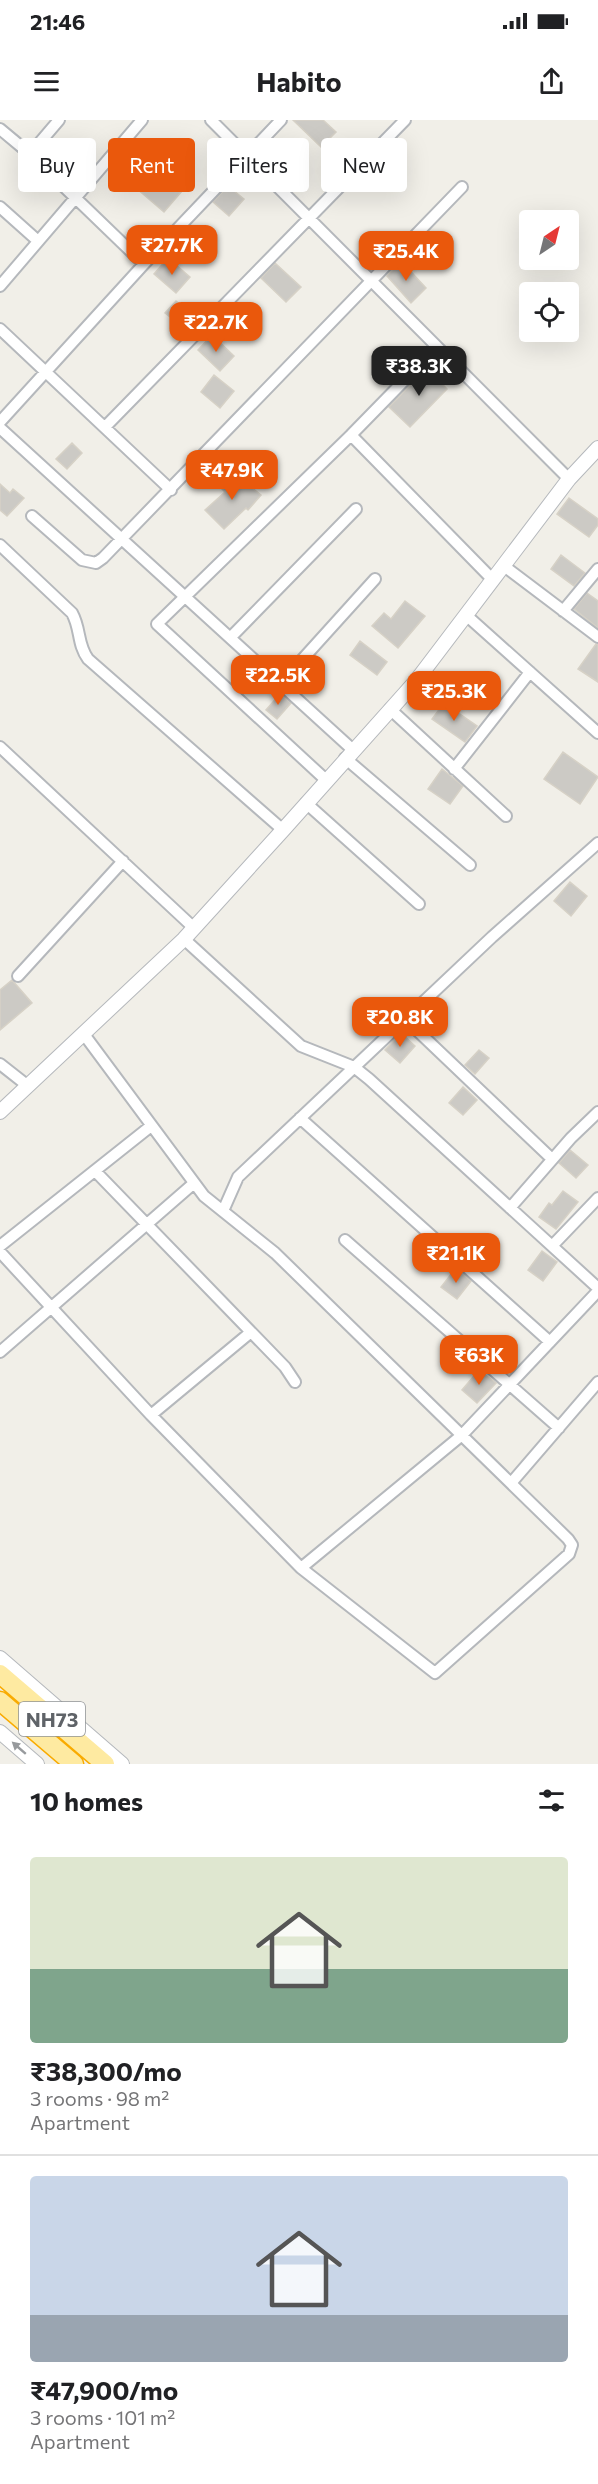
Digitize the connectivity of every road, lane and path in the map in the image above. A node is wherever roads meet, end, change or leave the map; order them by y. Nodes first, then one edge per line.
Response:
1 (59, 120) edge
2 (142, 120) edge
3 (211, 120) edge
4 (281, 120) edge
5 (405, 120) edge
6 (0, 129) edge
7 (44, 138) edge
8 (228, 138) edge
9 (263, 138) edge
10 (18, 144) edge
11 (462, 187) dead end
12 (69, 192) edge
13 (211, 192) edge
14 (282, 192) edge
15 (74, 197) junction
16 (0, 207) edge
17 (309, 218) junction
18 (38, 241) junction
19 (144, 264) junction
20 (0, 268) edge
21 (9, 275) junction
22 (371, 281) junction
23 (0, 286) edge
24 (0, 329) edge
25 (436, 348) junction
26 (46, 372) junction
27 (0, 422) edge
28 (105, 427) junction
29 (0, 428) edge
30 (351, 435) junction
31 (598, 448) edge
32 (569, 479) junction
33 (171, 490) junction
34 (356, 509) dead end
35 (32, 516) dead end
36 (124, 539) junction
37 (0, 545) edge
38 (504, 566) junction
39 (598, 569) edge
40 (375, 579) dead end
41 (493, 580) junction
42 (185, 595) junction
43 (563, 611) junction
44 (466, 615) junction
45 (231, 637) junction
46 (598, 637) edge
47 (530, 672) junction
48 (281, 683) junction
49 (390, 709) junction
50 (598, 732) edge
51 (0, 747) edge
52 (349, 754) junction
53 (454, 769) junction
54 (326, 780) junction
55 (306, 803) junction
56 (506, 816) dead end
57 (283, 830) junction
58 (598, 843) edge
59 (123, 861) junction
60 (470, 865) dead end
61 (419, 904) dead end
62 (194, 927) junction
63 (184, 939) junction
64 (18, 976) dead end
65 (405, 1019) junction
66 (83, 1033) junction
67 (0, 1064) edge
68 (354, 1067) junction
69 (28, 1086) junction
70 (0, 1112) edge
71 (598, 1112) edge
72 (300, 1118) junction
73 (151, 1126) junction
74 (552, 1159) junction
75 (96, 1172) junction
76 (193, 1185) junction
77 (598, 1198) edge
78 (510, 1208) junction
79 (223, 1211) junction
80 (147, 1224) junction
81 (345, 1240) dead end
82 (0, 1246) edge
83 (552, 1246) junction
84 (0, 1252) edge
85 (598, 1290) edge
86 (51, 1307) junction
87 (251, 1332) junction
88 (550, 1342) junction
89 (0, 1352) edge
90 (296, 1382) dead end
91 (598, 1382) edge
92 (510, 1385) junction
93 (151, 1415) junction
94 (559, 1428) junction
95 (462, 1435) junction
96 (512, 1482) junction
97 (301, 1568) junction
98 (0, 1658) edge
99 (0, 1674) edge
100 (0, 1701) edge
101 (0, 1732) edge
102 (37, 1764) edge
103 (74, 1764) edge
104 (105, 1764) edge
105 (122, 1764) edge

1 - 7 street
2 - 15 street
3 - 8 street
4 - 9 street
5 - 17 street
6 - 10 street
11 - 22 street
12 - 15 street
13 - 19 street
14 - 17 street
15 - 18 street
15 - 19 street
16 - 18 street
17 - 22 street
17 - 28 street
18 - 21 street
19 - 26 street
20 - 21 street
21 - 23 street
22 - 25 street
22 - 33 street
24 - 26 street
25 - 30 street
25 - 32 street
26 - 27 street
26 - 28 street
28 - 33 street
29 - 36 street
30 - 41 street
30 - 42 street
31 - 32 street
32 - 38 street
33 - 36 street
34 - 45 street
35 - 36 street
36 - 42 street
37 - 57 street
38 - 41 street
38 - 43 street
39 - 43 street
40 - 48 street
41 - 44 street
42 - 45 street
42 - 54 street
43 - 46 street
44 - 47 street
44 - 49 street
45 - 48 street
47 - 50 street
47 - 53 street
48 - 52 street
49 - 52 street
49 - 53 street
51 - 59 street
52 - 54 street
52 - 60 street
53 - 56 street
54 - 55 street
55 - 57 street
55 - 61 street
57 - 62 street
58 - 65 street
59 - 62 street
59 - 64 street
62 - 63 street
63 - 66 street
63 - 68 street
65 - 68 street
65 - 74 street
66 - 69 street
66 - 73 street
67 - 69 street
68 - 72 street
68 - 78 street
69 - 70 street
71 - 74 street
72 - 79 street
72 - 88 street
73 - 75 street
73 - 76 street
74 - 78 street
75 - 80 street
75 - 82 street
76 - 79 street
76 - 80 street
77 - 83 street
78 - 83 street
79 - 95 street
80 - 86 street
80 - 87 street
81 - 92 street
83 - 85 street
84 - 86 street
85 - 88 street
86 - 89 street
86 - 93 street
87 - 90 street
87 - 93 street
88 - 92 street
91 - 94 street
92 - 94 street
92 - 95 street
93 - 97 street
94 - 96 street
95 - 96 street
95 - 97 street
96 - 97 street
98 - 105 street
99 - 104 highway, NH73
100 - 103 highway, NH73
102 -> 101 street

